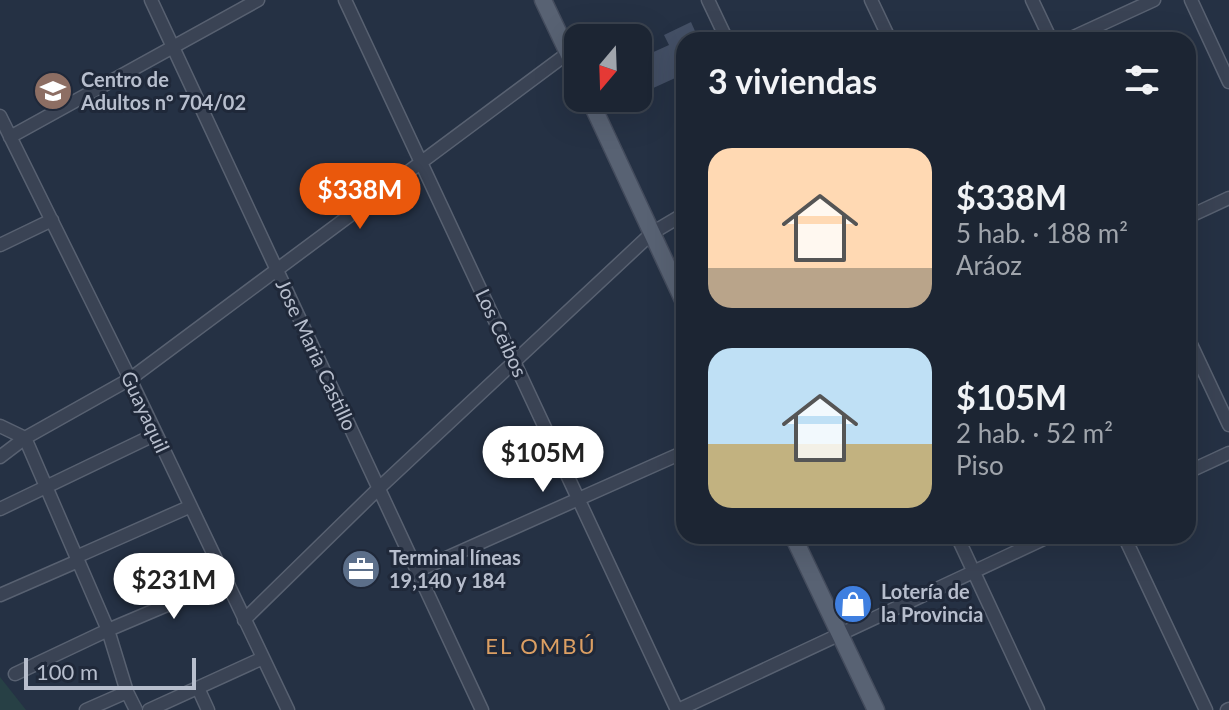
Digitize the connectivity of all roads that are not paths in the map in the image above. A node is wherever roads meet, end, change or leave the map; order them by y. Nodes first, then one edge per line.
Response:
1 (151, 0) edge
2 (258, 0) edge
3 (345, 0) edge
4 (543, 0) edge
5 (708, 0) edge
6 (871, 0) edge
7 (1032, 0) edge
8 (1154, 0) edge
9 (1191, 0) edge
10 (723, 32) edge
11 (886, 32) edge
12 (1047, 32) edge
13 (1084, 32) edge
14 (564, 45) edge
15 (173, 47) junction
16 (564, 56) edge
17 (1229, 82) edge
18 (596, 112) edge
19 (0, 116) edge
20 (10, 137) junction
21 (421, 163) junction
22 (1229, 198) edge
23 (1196, 213) edge
24 (676, 219) edge
25 (52, 220) junction
26 (652, 233) junction
27 (0, 245) edge
28 (277, 271) junction
29 (676, 285) edge
30 (1196, 355) edge
31 (515, 363) junction
32 (130, 379) junction
33 (1229, 425) edge
34 (0, 426) edge
35 (156, 434) junction
36 (25, 438) junction
37 (1229, 453) edge
38 (676, 455) edge
39 (0, 457) edge
40 (1196, 468) edge
41 (47, 488) junction
42 (378, 489) junction
43 (578, 498) junction
44 (189, 507) junction
45 (0, 509) edge
46 (797, 544) edge
47 (961, 544) edge
48 (1033, 544) edge
49 (1128, 544) edge
50 (77, 559) junction
51 (417, 571) junction
52 (974, 572) junction
53 (226, 580) junction
54 (0, 595) edge
55 (244, 620) junction
56 (108, 630) junction
57 (840, 634) junction
58 (263, 658) junction
59 (15, 674) dead end
60 (198, 688) junction
61 (127, 692) junction
62 (86, 710) edge
63 (136, 710) edge
64 (149, 710) edge
65 (208, 710) edge
66 (288, 710) edge
67 (482, 710) edge
68 (678, 710) edge
69 (876, 710) edge
70 (1038, 710) edge
71 (1206, 710) edge

1 - 15 street, Jose Maria Castillo
2 - 15 street
3 - 21 street, Los Ceibos
4 - 14 main road
5 - 10 street
6 - 11 street
7 - 12 street
8 - 13 street
9 - 17 street
15 - 20 street
15 - 28 street, Jose Maria Castillo
16 - 21 street
18 - 26 main road
19 - 20 street, Guayaquil
20 - 25 street, Guayaquil
21 - 28 street
21 - 31 street, Los Ceibos
22 - 23 street
24 - 26 street
25 - 27 street
25 - 32 street, Guayaquil
26 - 29 main road
26 - 31 street
28 - 32 street
28 - 42 street, Jose Maria Castillo
30 - 33 street
31 - 42 street
31 - 43 street, Los Ceibos
32 - 35 street, Guayaquil
32 - 36 street
34 - 36 street
35 - 41 street
35 - 44 street, Guayaquil
36 - 39 street
36 - 41 street
37 - 40 street
38 - 43 street
41 - 45 street
41 - 50 street
42 - 51 street, Jose Maria Castillo
42 - 55 street
43 - 51 street
43 - 68 street, Los Ceibos
44 - 50 street
44 - 53 street, Guayaquil
46 - 57 main road
47 - 52 street
48 - 52 street
49 - 71 street
50 - 54 street
50 - 56 street
51 - 67 street, Jose Maria Castillo
52 - 57 street
52 - 70 street
53 - 55 street, Guayaquil
53 - 56 street
55 - 58 street, Guayaquil
56 - 59 street
56 - 61 street
57 - 68 street
57 - 69 main road
58 - 60 street
58 - 66 street, Guayaquil
60 - 64 street
60 - 65 street
61 - 62 street
61 - 63 street

